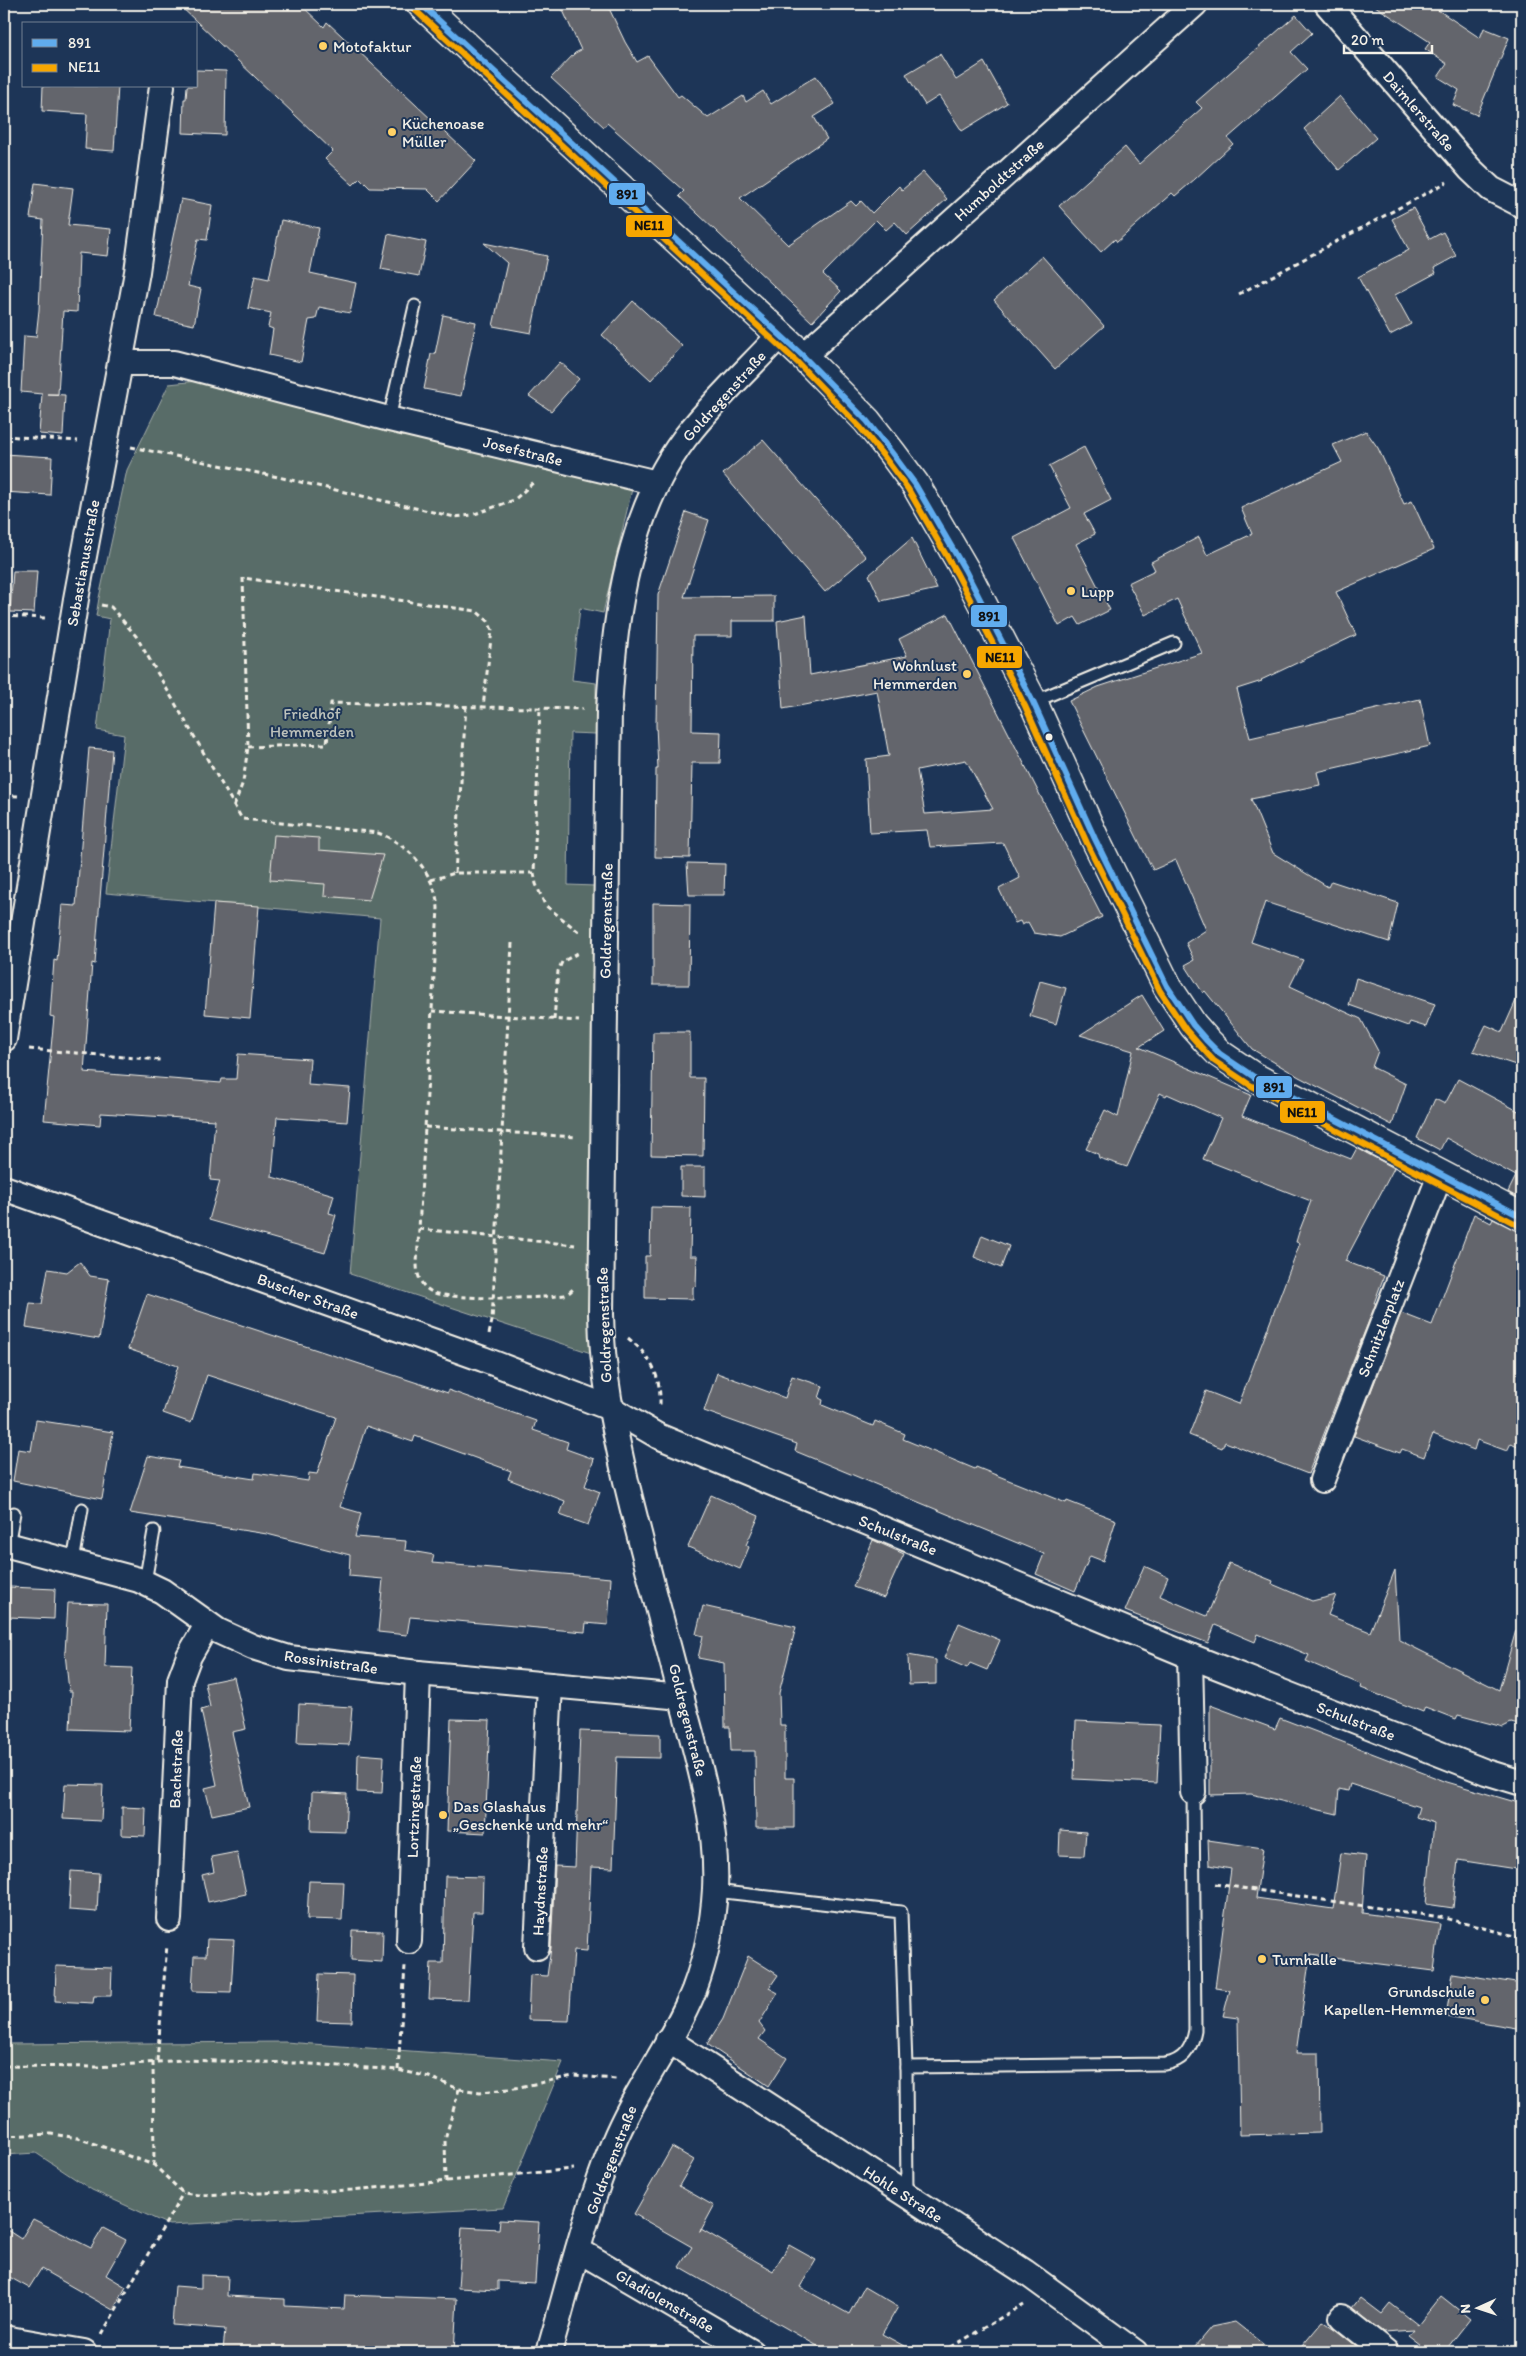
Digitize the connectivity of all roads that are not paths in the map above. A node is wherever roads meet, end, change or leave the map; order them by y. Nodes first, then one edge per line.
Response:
1 (421, 4) edge
2 (1195, 4) edge
3 (1327, 4) edge
4 (162, 88) edge
5 (1522, 205) edge
6 (415, 306) dead end
7 (780, 335) junction
8 (803, 356) junction
9 (122, 363) junction
10 (389, 419) junction
11 (657, 484) junction
12 (1174, 643) dead end
13 (1033, 702) junction
14 (14, 1044) edge
15 (1440, 1175) junction
16 (4, 1188) edge
17 (1522, 1217) edge
18 (610, 1408) junction
19 (1322, 1480) dead end
20 (82, 1509) dead end
21 (14, 1513) dead end
22 (154, 1531) dead end
23 (6, 1545) edge
24 (74, 1562) junction
25 (146, 1582) junction
26 (207, 1625) junction
27 (1190, 1656) junction
28 (418, 1673) junction
29 (550, 1685) junction
30 (682, 1697) junction
31 (1522, 1783) edge
32 (1193, 1792) joint
33 (715, 1891) junction
34 (170, 1919) road end
35 (409, 1941) road end
36 (537, 1947) dead end
37 (668, 2040) junction
38 (906, 2067) junction
39 (907, 2197) junction
40 (578, 2250) junction
41 (1342, 2317) dead end
42 (4, 2338) edge
43 (77, 2351) edge
44 (549, 2352) edge
45 (752, 2352) edge
46 (1135, 2352) edge
47 (1386, 2352) edge

1 - 7 street
2 - 8 street, Humboldtstraße
3 - 5 street, Daimlerstraße
4 - 9 street, Sebastianusstraße
6 - 10 lane
7 - 8 street
7 - 11 street, Goldregenstraße
8 - 13 street
9 - 10 street, Josefstraße
9 - 14 street, Sebastianusstraße
10 - 11 street, Josefstraße
11 - 18 street, Goldregenstraße
12 - 13 lane
13 - 15 street
15 - 17 street
15 - 19 street, Schnitzlerplatz
16 - 18 street, Buscher Straße
18 - 27 street, Schulstraße
18 - 30 street, Goldregenstraße
20 - 24 lane
21 - 23 lane
22 - 25 lane
23 - 24 street, Rossinistraße
24 - 25 street, Rossinistraße
25 - 26 street, Rossinistraße
26 - 28 street, Rossinistraße
26 - 34 street, Bachstraße
27 - 31 street, Schulstraße
27 - 32 street
28 - 29 street, Rossinistraße
28 - 35 street, Lortzingstraße
29 - 30 street, Rossinistraße
29 - 36 street, Haydnstraße
30 - 33 street, Goldregenstraße
32 - 38 lane
33 - 37 street, Goldregenstraße
33 - 38 lane
37 - 39 street, Hohle Straße
37 - 40 street, Goldregenstraße
38 - 39 lane
39 - 46 street, Hohle Straße
40 - 44 street, Goldregenstraße
40 - 45 street, Gladiolenstraße
41 - 47 street
42 - 43 street

